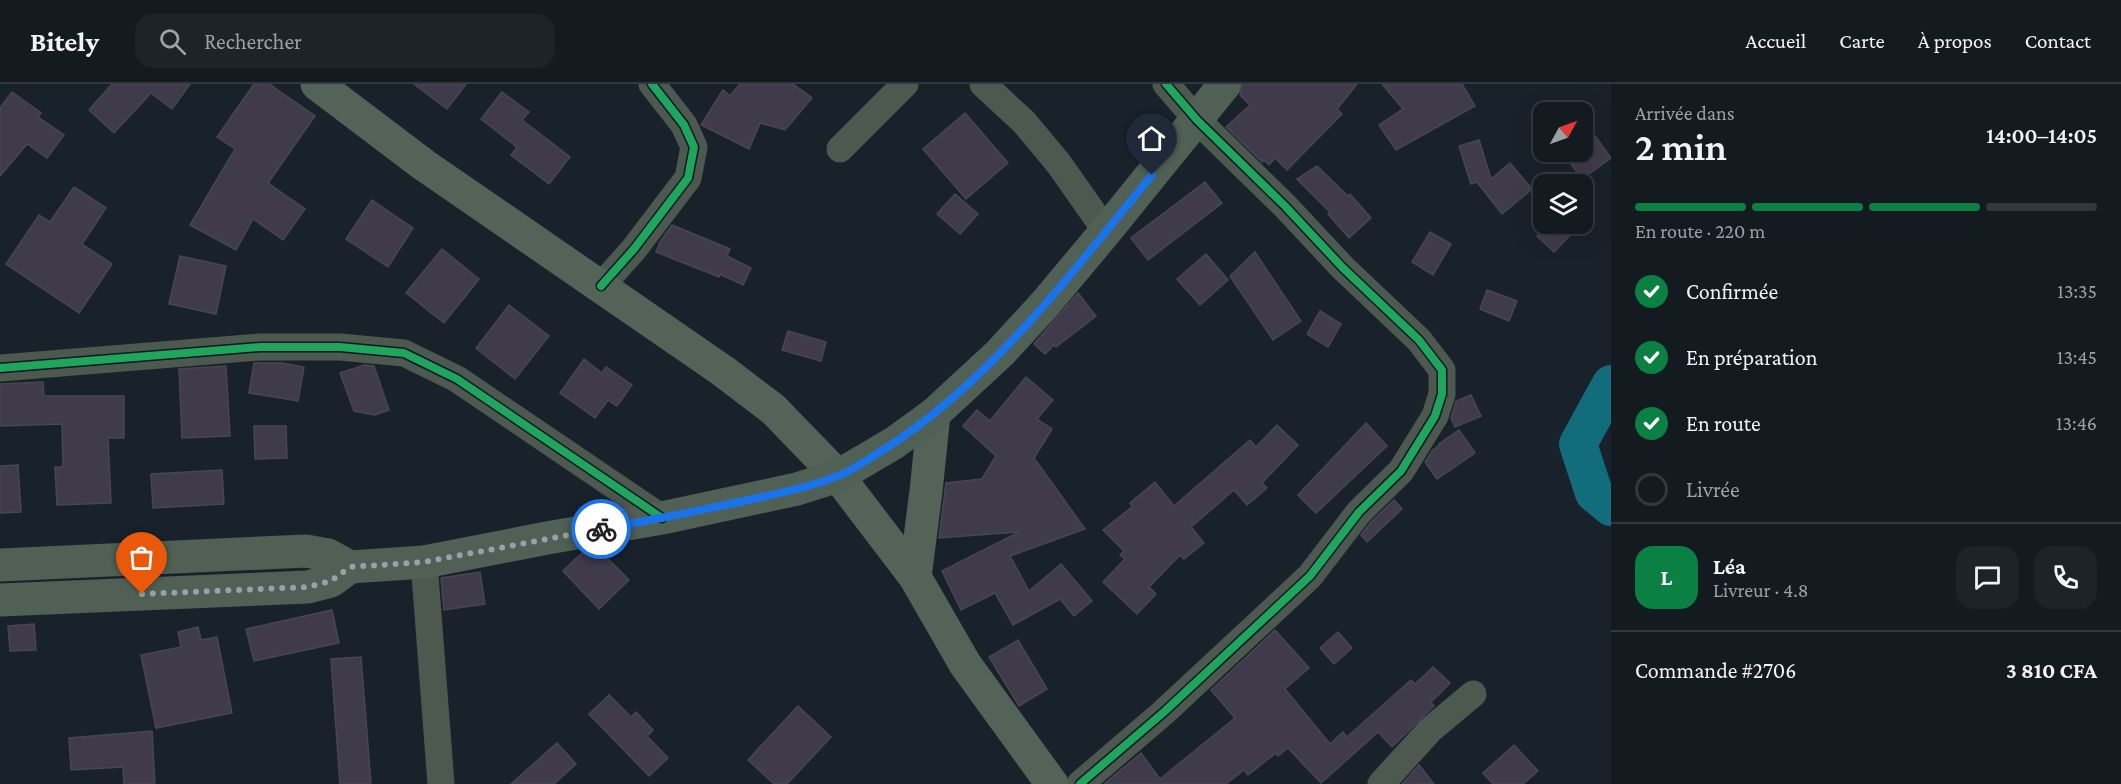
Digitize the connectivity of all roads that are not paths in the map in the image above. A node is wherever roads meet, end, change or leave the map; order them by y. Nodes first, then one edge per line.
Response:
1 (652, 84) edge
2 (904, 84) edge
3 (984, 84) edge
4 (1166, 84) edge
5 (1225, 84) edge
6 (337, 90) edge
7 (1197, 120) junction
8 (840, 149) dead end
9 (1106, 231) junction
10 (601, 286) junction
11 (0, 368) edge
12 (934, 414) junction
13 (838, 476) junction
14 (662, 518) junction
15 (424, 562) junction
16 (0, 565) edge
17 (350, 567) junction
18 (915, 577) junction
19 (0, 600) edge
20 (1473, 694) dead end
21 (441, 784) edge
22 (1052, 784) edge
23 (1080, 784) edge
24 (1381, 784) edge

1 - 10 street
2 - 8 street
3 - 9 street
4 - 7 street
5 - 7 highway
6 - 10 main road
7 - 9 highway
7 - 23 street
9 - 12 highway
10 - 13 main road
11 - 14 street
12 - 13 highway
12 - 18 main road
13 - 14 highway
13 - 18 main road
14 - 15 highway
15 - 17 highway
15 - 21 street
16 - 17 highway
17 - 19 highway
18 - 22 main road
20 - 24 street

